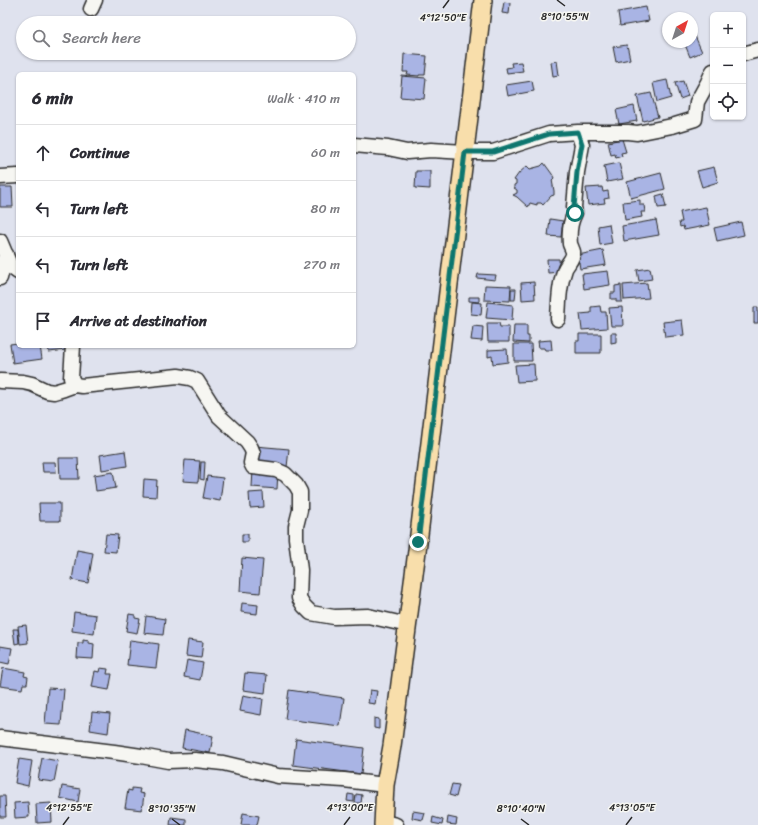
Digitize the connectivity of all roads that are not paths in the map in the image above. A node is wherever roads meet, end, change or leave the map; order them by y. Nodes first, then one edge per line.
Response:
1 (483, 0) edge
2 (758, 50) edge
3 (746, 53) edge
4 (710, 78) edge
5 (578, 132) junction
6 (356, 144) edge
7 (465, 152) junction
8 (16, 176) edge
9 (0, 177) edge
10 (3, 247) edge
11 (16, 271) edge
12 (0, 278) edge
13 (558, 319) dead end
14 (73, 348) edge
15 (0, 381) edge
16 (75, 385) junction
17 (408, 625) junction
18 (0, 738) edge
19 (386, 785) junction
20 (388, 824) edge

1 - 7 main road
2 - 3 street
4 - 5 street
5 - 7 street
5 - 13 street
6 - 7 street
7 - 17 main road
8 - 9 street
10 - 11 street
10 - 12 street
14 - 16 street
15 - 16 street
16 - 17 street
17 - 19 main road
18 - 19 street
19 - 20 main road

